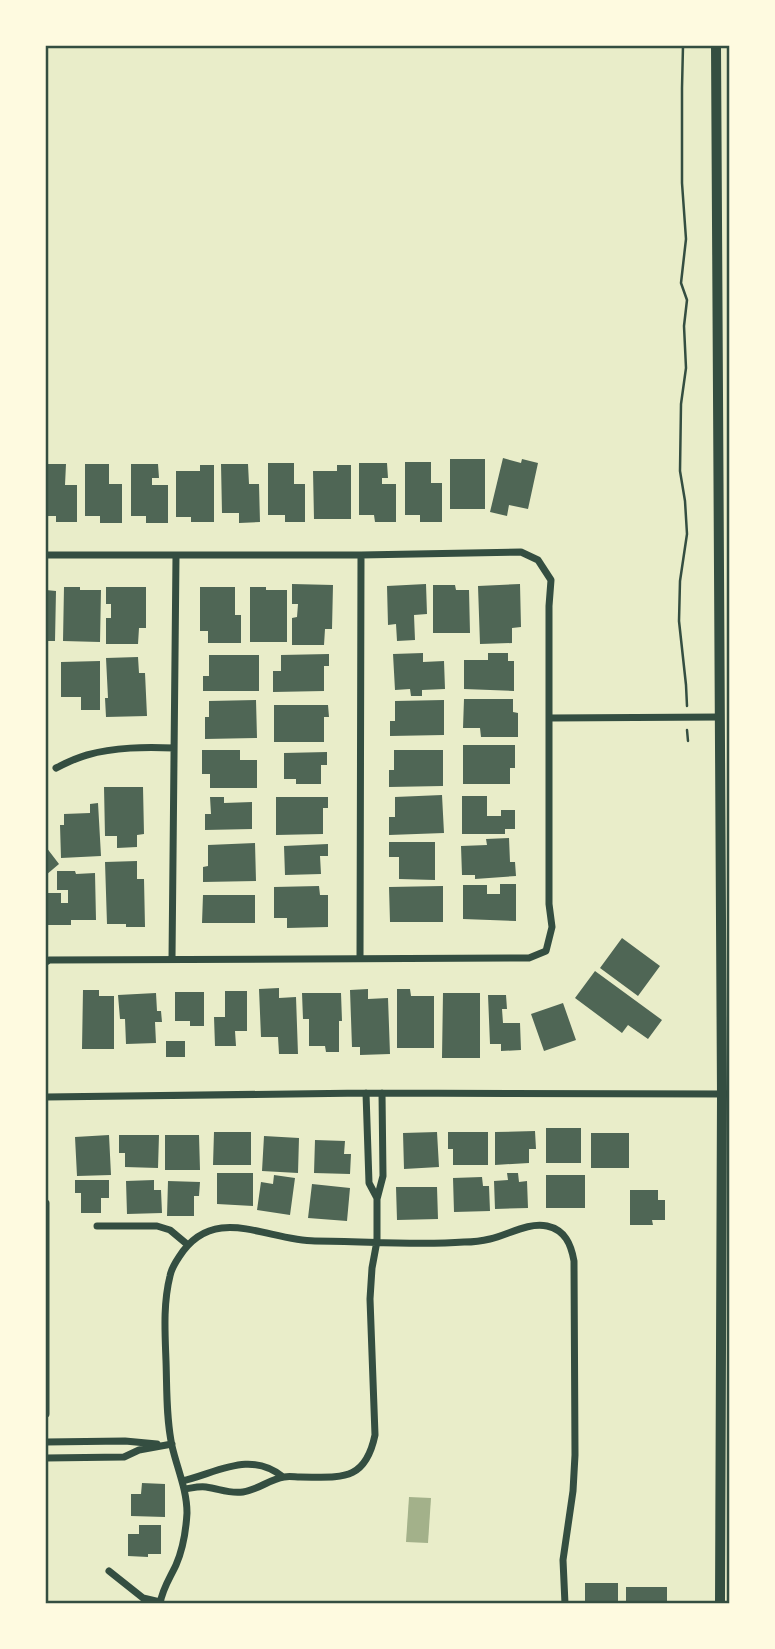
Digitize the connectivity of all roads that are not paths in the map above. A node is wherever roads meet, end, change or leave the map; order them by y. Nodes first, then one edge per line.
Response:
1 (716, 46) edge
2 (46, 555) edge
3 (361, 555) junction
4 (176, 556) junction
5 (720, 717) junction
6 (550, 718) junction
7 (174, 748) junction
8 (57, 768) dead end
9 (172, 958) junction
10 (360, 958) junction
11 (46, 962) edge
12 (366, 1093) junction
13 (382, 1093) junction
14 (726, 1094) edge
15 (46, 1097) edge
16 (377, 1199) junction
17 (46, 1203) edge
18 (97, 1226) dead end
19 (377, 1241) junction
20 (188, 1245) junction
21 (46, 1414) edge
22 (46, 1442) edge
23 (172, 1444) junction
24 (46, 1458) edge
25 (283, 1477) junction
26 (183, 1485) junction
27 (109, 1571) dead end
28 (160, 1603) edge
29 (565, 1604) edge
30 (720, 1604) edge

1 - 5 street
2 - 4 street
3 - 4 street
3 - 6 street
3 - 10 street
4 - 7 street
5 - 6 street
5 - 14 street
6 - 10 street
7 - 8 street
7 - 9 street
9 - 10 street
9 - 11 street
12 - 13 street
12 - 15 street
12 - 16 street
13 - 14 street
13 - 16 street
14 - 30 street
16 - 19 street
17 - 21 street
18 - 20 street
19 - 20 street
19 - 25 street
19 - 29 street
20 - 23 street
22 - 23 street
23 - 24 street
23 - 26 street
25 - 26 street
25 - 26 street
26 - 28 street
27 - 28 street

